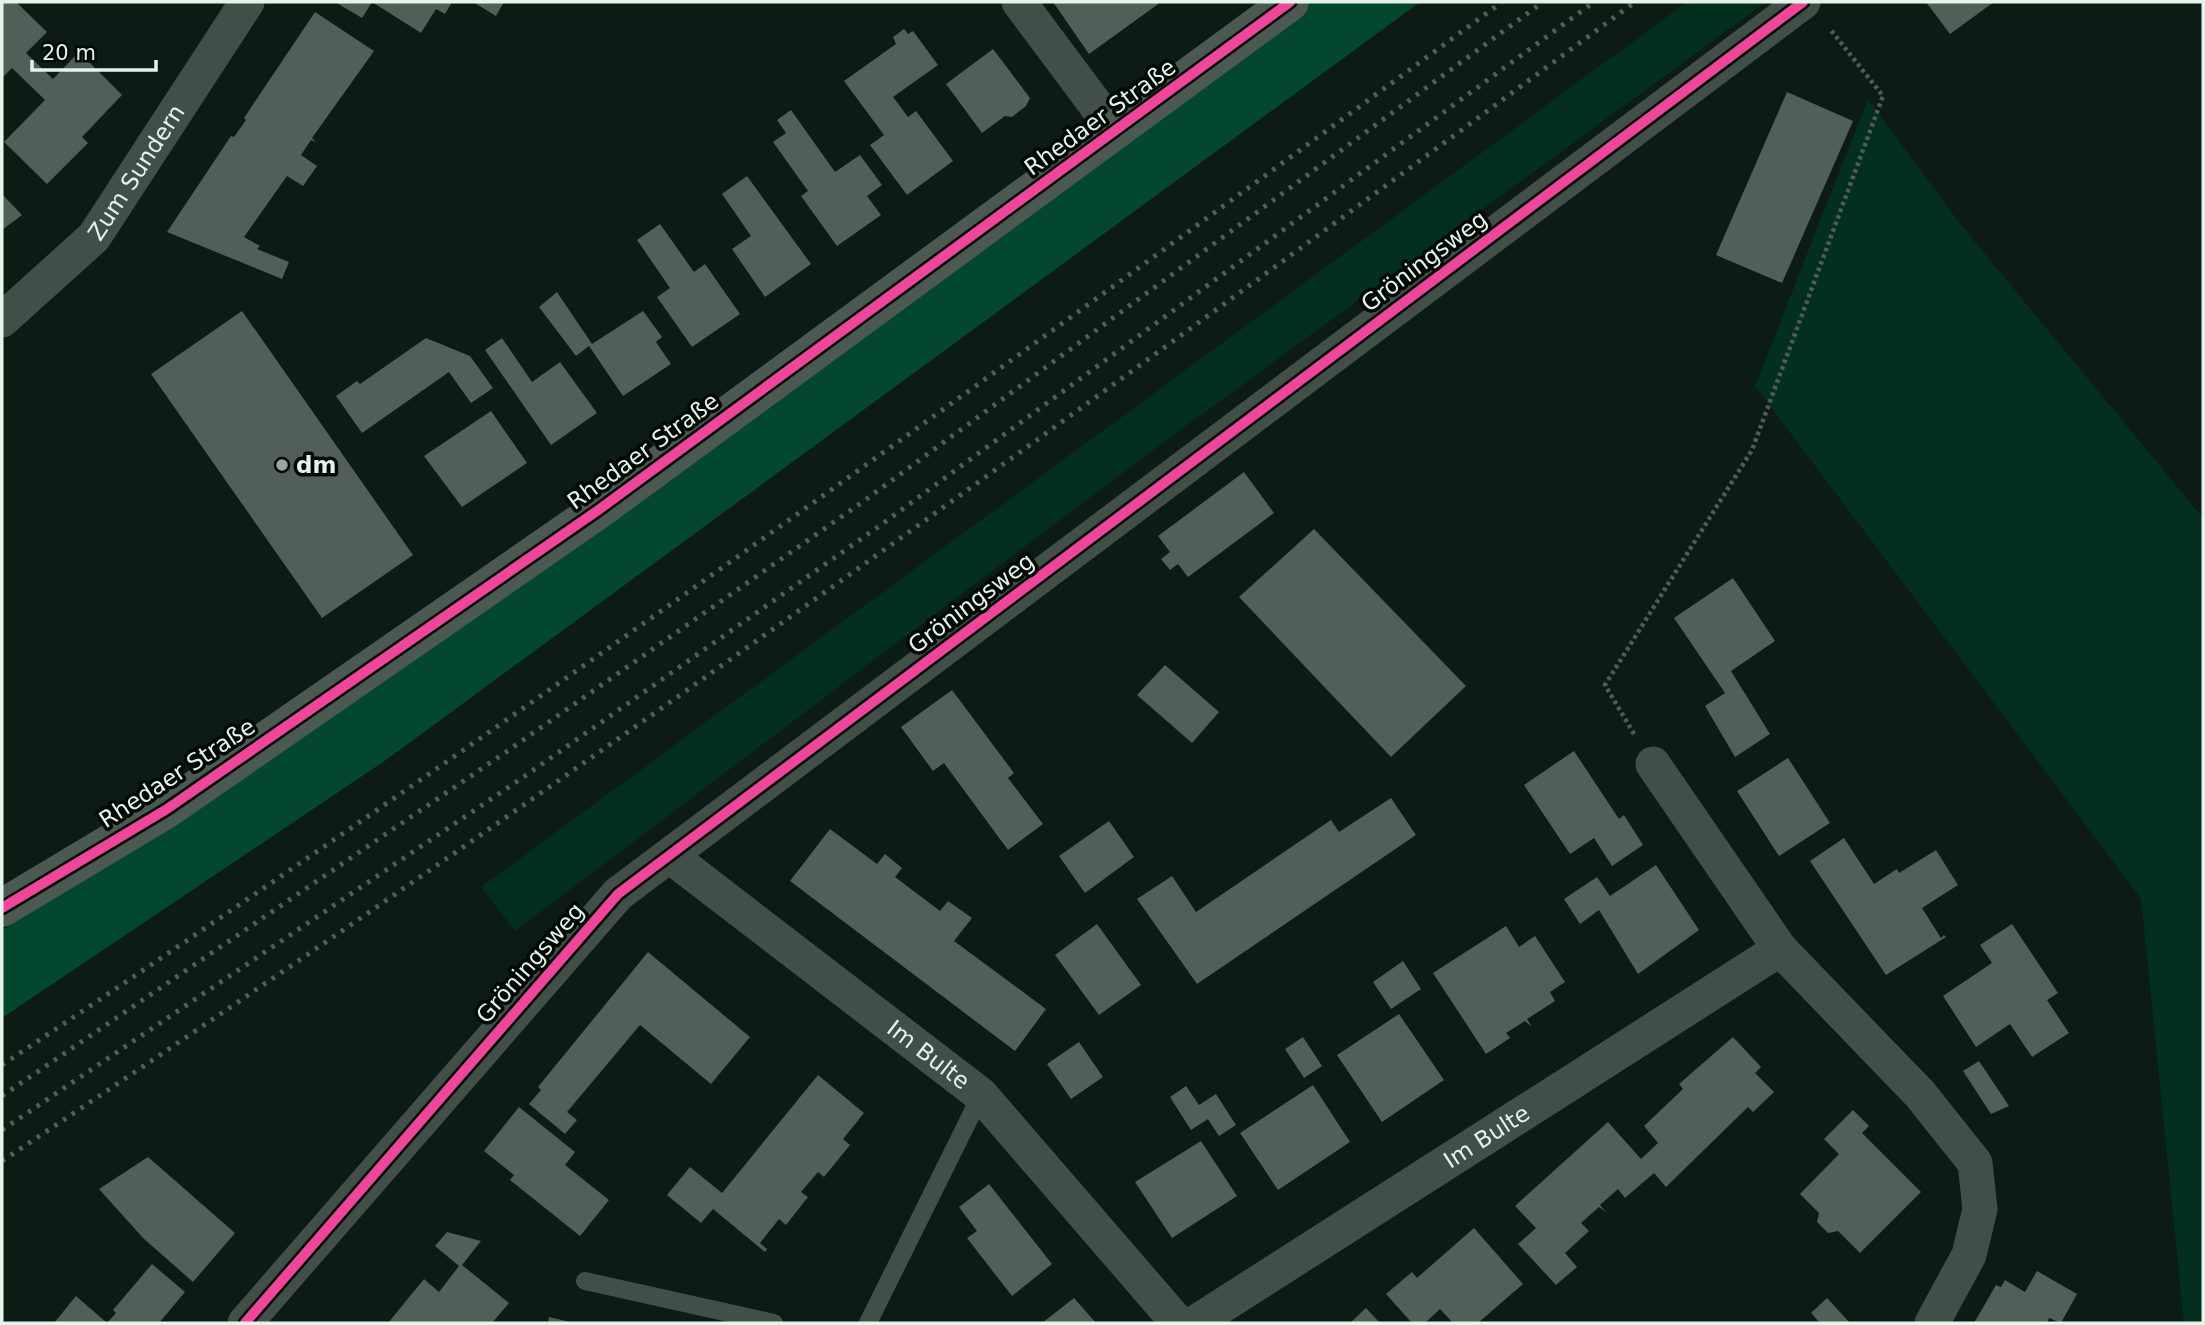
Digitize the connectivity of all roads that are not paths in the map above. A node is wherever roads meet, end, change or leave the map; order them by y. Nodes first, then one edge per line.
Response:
1 (247, 2) edge
2 (1019, 2) edge
3 (1290, 2) edge
4 (1814, 12) edge
5 (1116, 132) junction
6 (2, 320) edge
7 (1653, 764) road end
8 (670, 856) junction
9 (2, 908) edge
10 (1780, 949) junction
11 (981, 1095) junction
12 (585, 1281) dead end
13 (245, 1323) edge
14 (774, 1323) edge
15 (868, 1323) edge
16 (1178, 1323) edge
17 (1195, 1323) edge
18 (1932, 1323) edge

1 - 6 street, Zum Sundern
2 - 5 street
3 - 5 street, Rhedaer Straße
4 - 8 street, Gröningsweg
5 - 9 street, Rhedaer Straße
7 - 10 street
8 - 11 street, Im Bulte
8 - 13 street, Gröningsweg
10 - 17 street, Im Bulte
10 - 18 street
11 - 15 lane
11 - 16 street, Im Bulte
12 - 14 lane

